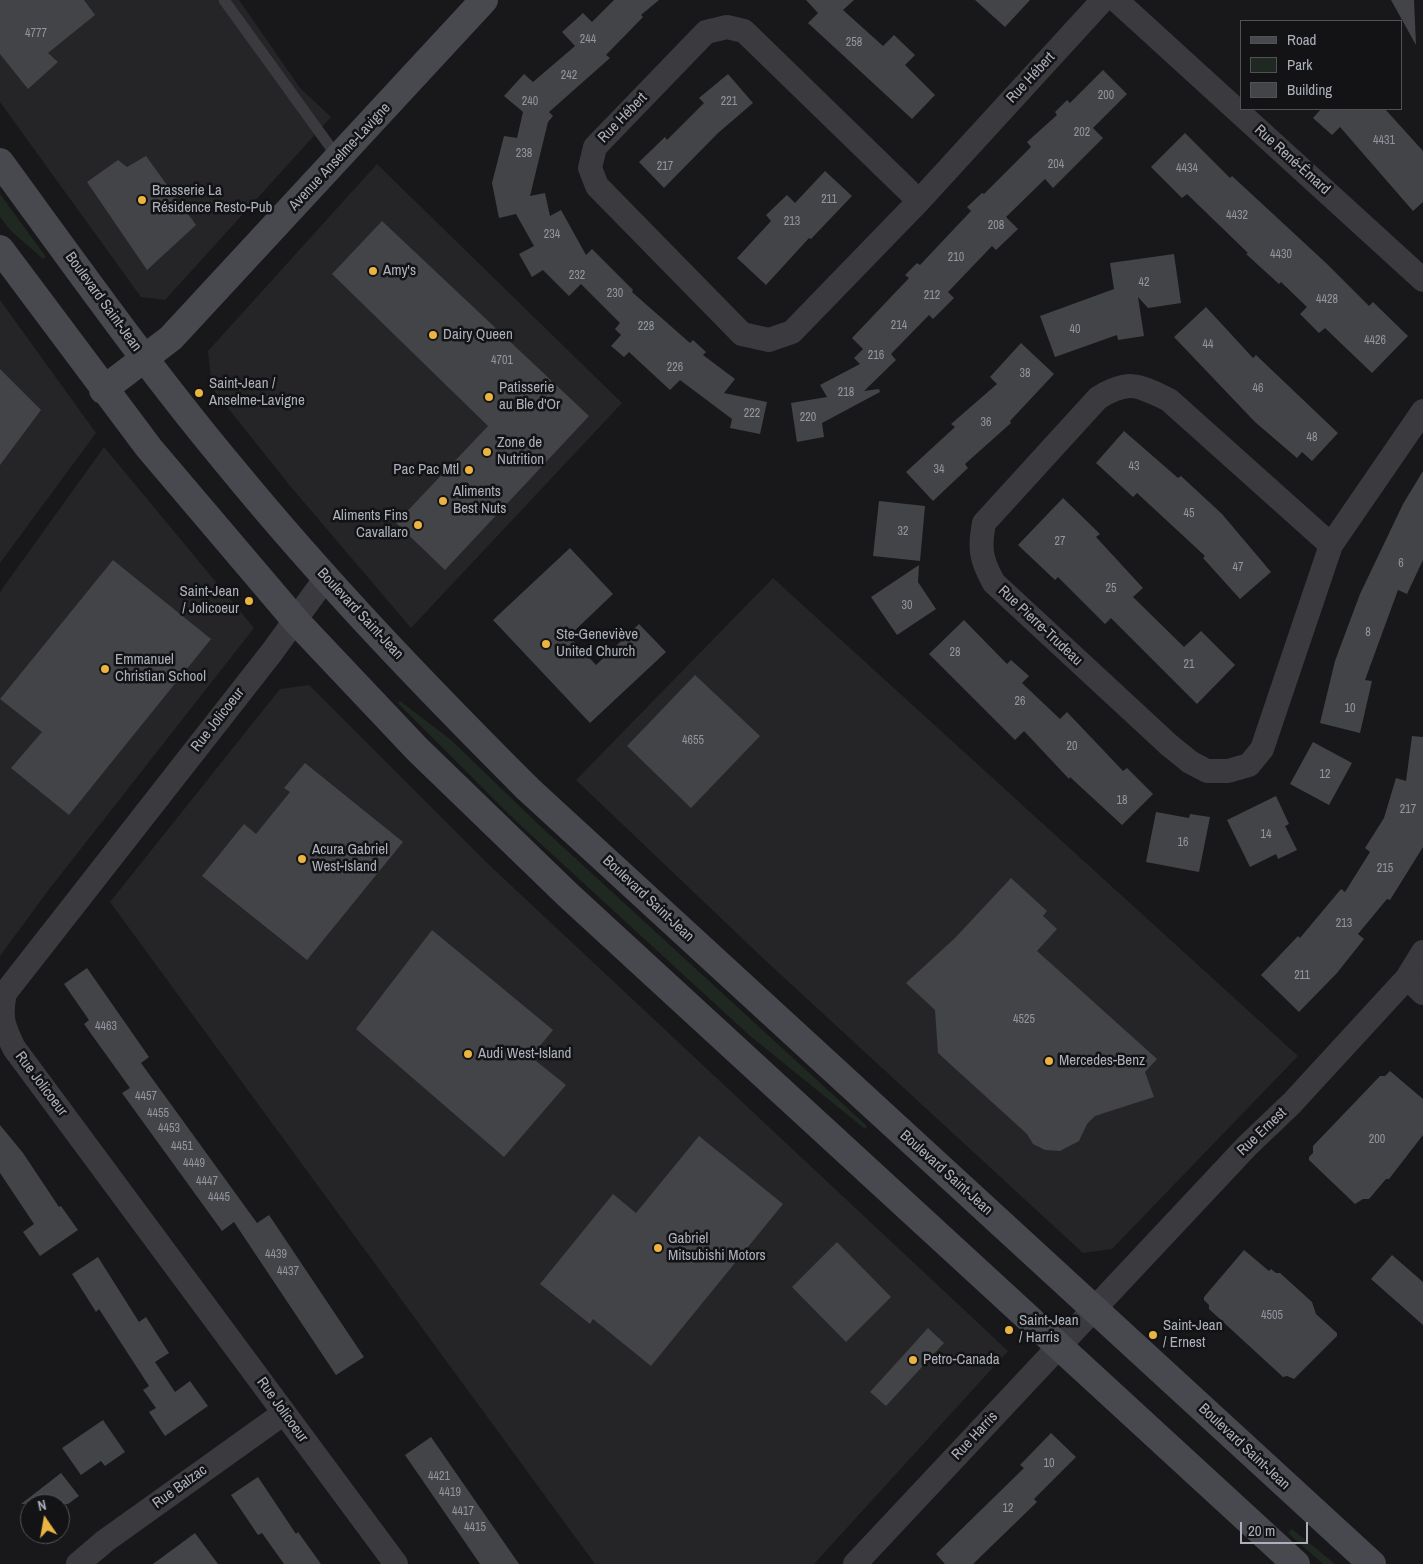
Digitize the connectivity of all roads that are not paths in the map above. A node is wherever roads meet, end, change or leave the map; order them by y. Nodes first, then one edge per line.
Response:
1 (224, 0) edge
2 (484, 0) edge
3 (1103, 0) edge
4 (1116, 0) edge
5 (339, 159) junction
6 (0, 162) edge
7 (919, 201) junction
8 (0, 249) edge
9 (1423, 280) edge
10 (145, 359) junction
11 (103, 390) junction
12 (1423, 411) edge
13 (1331, 545) junction
14 (325, 579) junction
15 (296, 621) junction
16 (1423, 952) edge
17 (1415, 985) edge
18 (1094, 1307) junction
19 (1058, 1347) junction
20 (284, 1413) junction
21 (78, 1564) edge
22 (396, 1564) edge
23 (855, 1564) edge
24 (1296, 1564) edge
25 (1372, 1564) edge

1 - 5 lane
2 - 5 main road, Avenue Anselme-Lavigne
3 - 7 street, Rue Hébert
4 - 9 street, Rue René-Émard
5 - 10 main road, Avenue Anselme-Lavigne
6 - 10 main road, Boulevard Saint-Jean
7 - 7 street, Rue Hébert
8 - 11 main road
10 - 11 main road, Avenue Anselme-Lavigne
10 - 14 main road, Boulevard Saint-Jean
11 - 15 main road
12 - 13 street, Rue Pierre-Trudeau
13 - 13 street, Rue Pierre-Trudeau
14 - 15 street, Rue Jolicoeur
14 - 18 main road, Boulevard Saint-Jean
15 - 19 main road
15 - 20 street, Rue Jolicoeur
16 - 17 street, Rue Ernest
17 - 18 street, Rue Ernest
18 - 19 street, Rue Harris
18 - 25 main road, Boulevard Saint-Jean
19 - 23 street, Rue Harris
19 - 24 main road
20 - 21 street, Rue Balzac
20 - 22 street, Rue Jolicoeur

